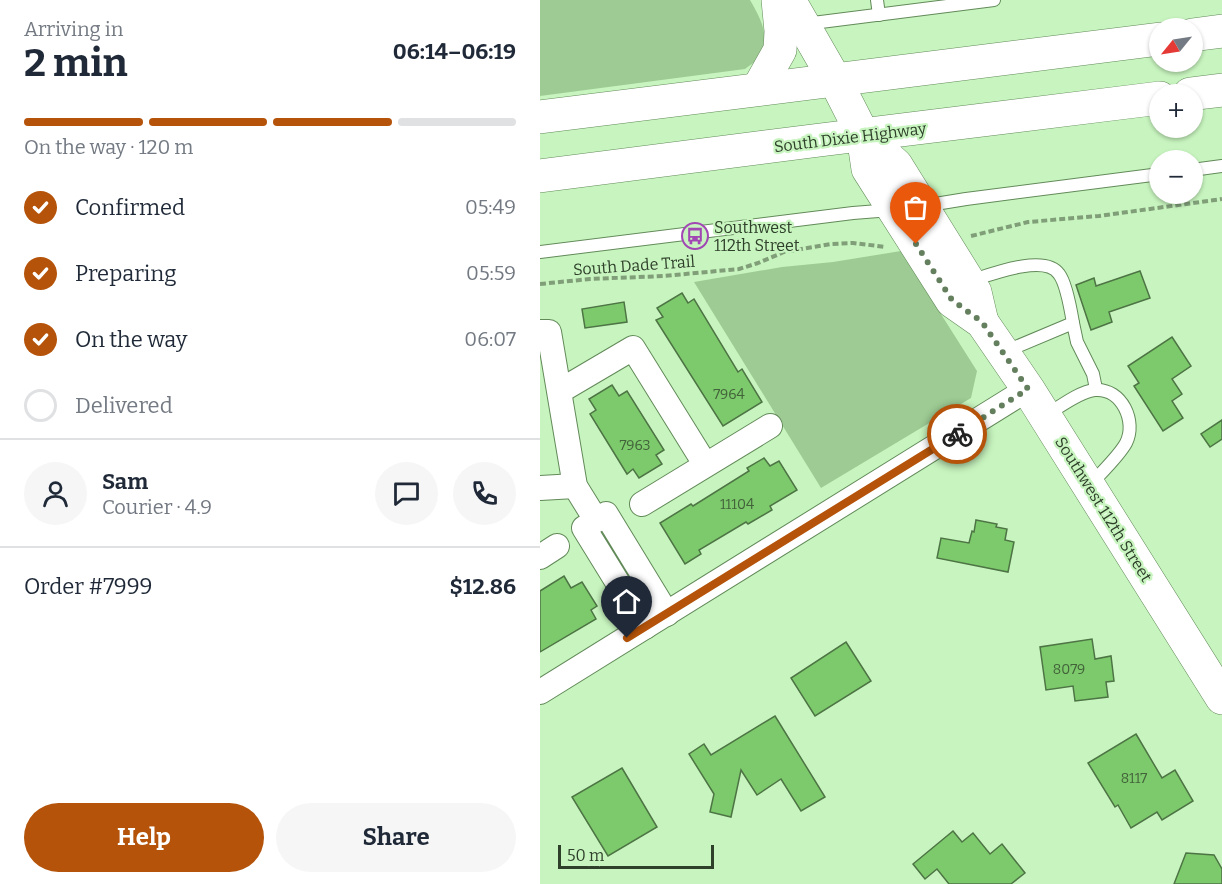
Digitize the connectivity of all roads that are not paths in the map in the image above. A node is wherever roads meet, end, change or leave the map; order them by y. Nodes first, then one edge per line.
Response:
1 (778, 0) edge
2 (877, 0) edge
3 (994, 0) edge
4 (797, 12) edge
5 (879, 15) junction
6 (1222, 31) edge
7 (1203, 34) edge
8 (1149, 40) edge
9 (835, 80) junction
10 (758, 89) junction
11 (1222, 90) edge
12 (1203, 92) edge
13 (1149, 99) edge
14 (540, 117) edge
15 (863, 135) junction
16 (1222, 166) edge
17 (1203, 169) edge
18 (1149, 175) edge
19 (540, 176) edge
20 (908, 208) junction
21 (540, 252) edge
22 (969, 282) junction
23 (982, 322) junction
24 (1073, 323) junction
25 (540, 332) edge
26 (1003, 353) junction
27 (1096, 389) junction
28 (560, 391) junction
29 (1037, 402) junction
30 (770, 426) dead end
31 (705, 464) junction
32 (575, 486) junction
33 (1089, 486) junction
34 (540, 488) edge
35 (642, 504) dead end
36 (595, 520) junction
37 (667, 614) junction
38 (645, 627) junction
39 (540, 692) edge
40 (1222, 698) edge

1 - 10 main road
2 - 5 lane
3 - 5 lane
4 - 5 lane
4 - 9 main road, Southwest 112th Street
6 - 7 main road
8 - 9 main road
9 - 10 main road
9 - 15 main road, Southwest 112th Street
10 - 14 main road
11 - 12 main road
13 - 15 main road, South Dixie Highway
15 - 19 main road, South Dixie Highway
15 - 20 main road, Southwest 112th Street
16 - 17 lane
18 - 20 lane
20 - 21 lane
20 - 22 main road, Southwest 112th Street
20 - 23 main road, Southwest 112th Street
22 - 23 main road, Southwest 112th Street
22 - 24 lane
23 - 26 main road, Southwest 112th Street
24 - 26 lane
24 - 27 lane
25 - 28 street
26 - 29 main road, Southwest 112th Street
27 - 29 lane
27 - 33 lane
28 - 31 street
28 - 32 street
29 - 33 main road, Southwest 112th Street
29 - 37 street
30 - 31 street
31 - 35 street
32 - 34 street
32 - 36 street
33 - 40 main road, Southwest 112th Street
36 - 37 street
36 - 38 street
37 - 38 street
38 - 39 street

